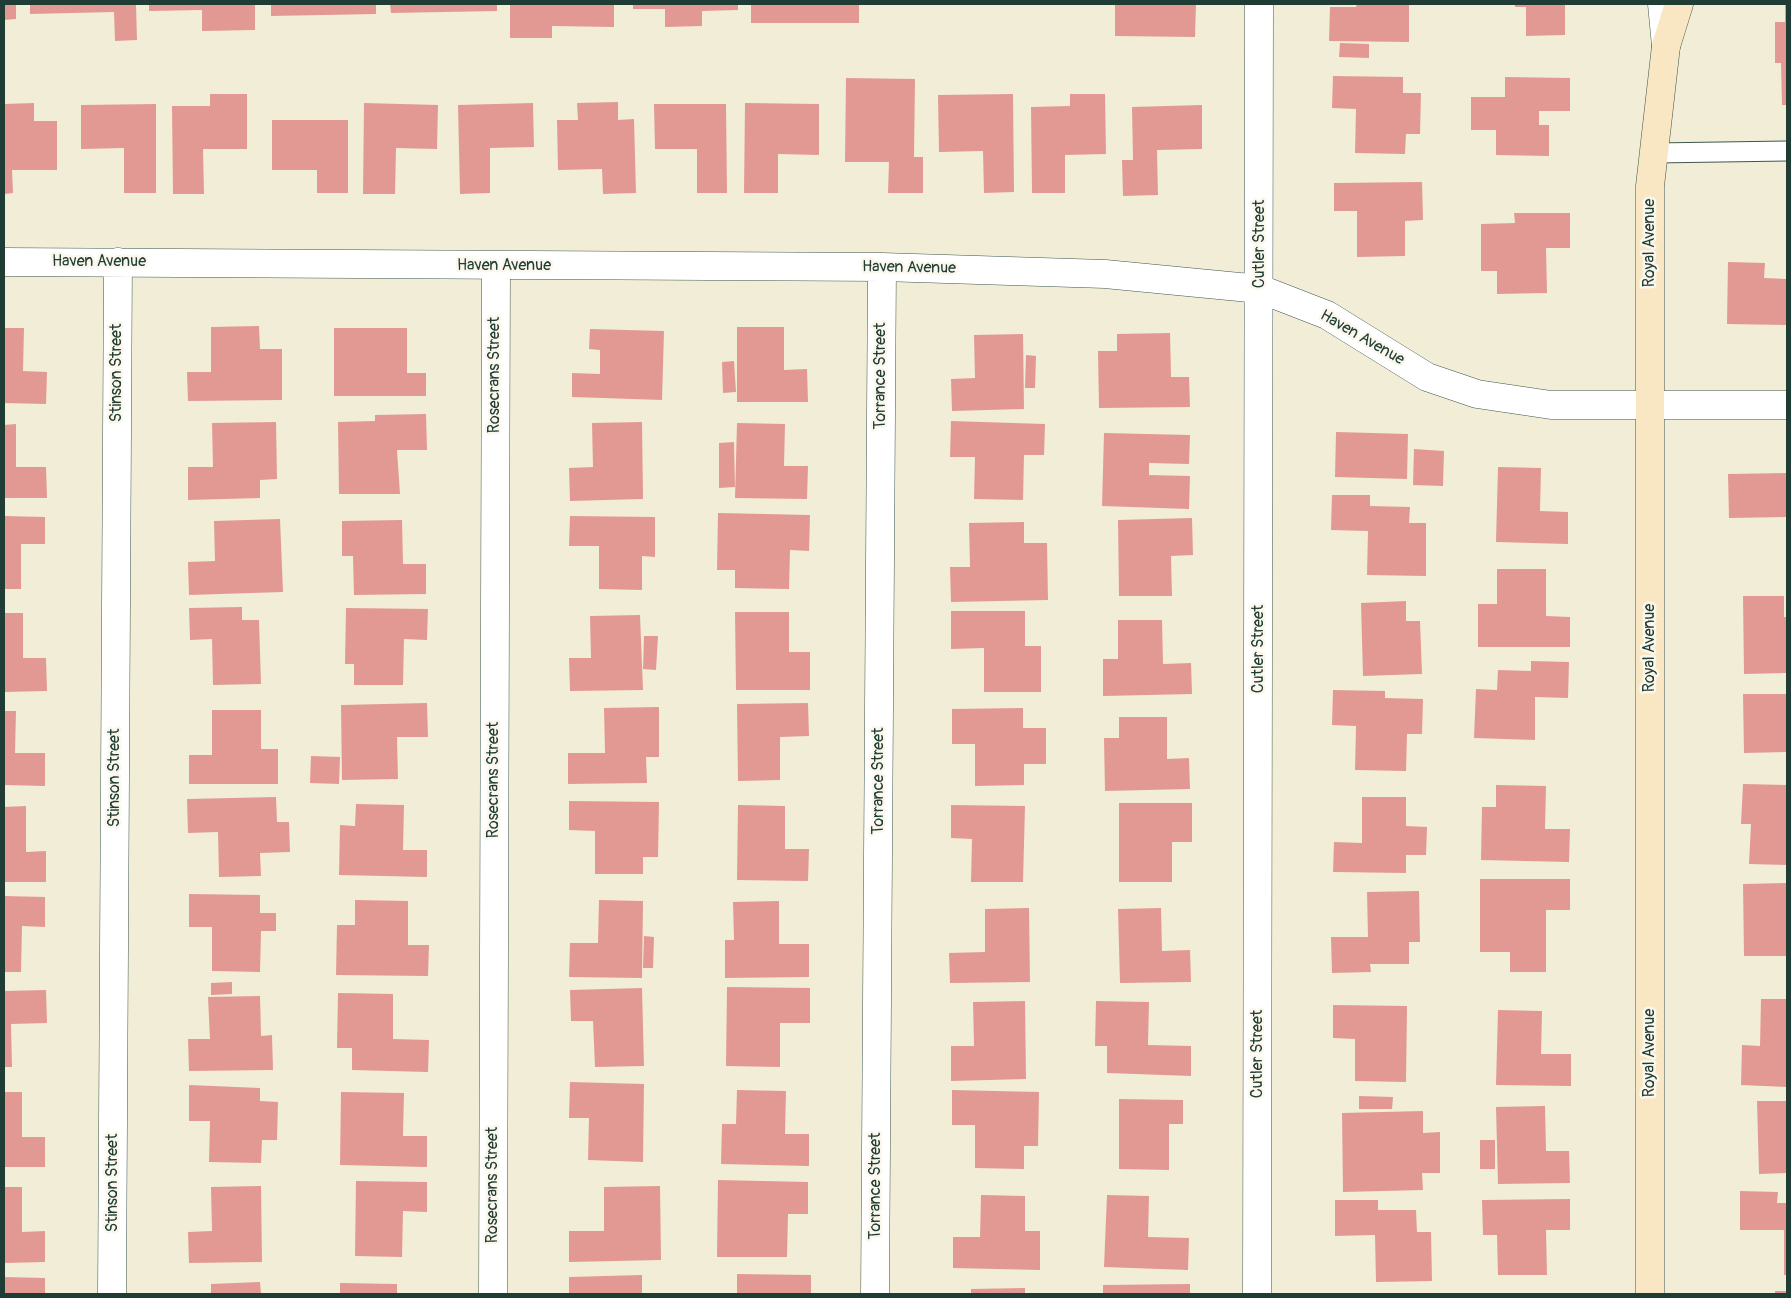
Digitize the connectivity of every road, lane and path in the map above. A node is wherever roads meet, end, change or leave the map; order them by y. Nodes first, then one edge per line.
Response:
1 (1259, 4) edge
2 (1662, 4) edge
3 (1679, 4) edge
4 (1666, 46) junction
5 (1787, 151) edge
6 (1655, 153) junction
7 (4, 262) edge
8 (118, 262) junction
9 (496, 266) junction
10 (882, 267) junction
11 (1260, 289) junction
12 (1650, 405) junction
13 (1787, 405) edge
14 (112, 1294) edge
15 (492, 1294) edge
16 (875, 1294) edge
17 (1257, 1294) edge
18 (1650, 1294) edge

1 - 11 street, Cutler Street
2 - 4 street
3 - 4 main road, Royal Avenue
4 - 6 main road, Royal Avenue
5 - 6 lane
6 - 12 main road, Royal Avenue
7 - 8 street, Haven Avenue
8 - 9 street, Haven Avenue
8 - 14 street, Stinson Street
9 - 10 street, Haven Avenue
9 - 15 street, Rosecrans Street
10 - 11 street, Haven Avenue
10 - 16 street, Torrance Street
11 - 12 street, Haven Avenue
11 - 17 street, Cutler Street
12 - 13 street, Haven Avenue
12 - 18 main road, Royal Avenue

